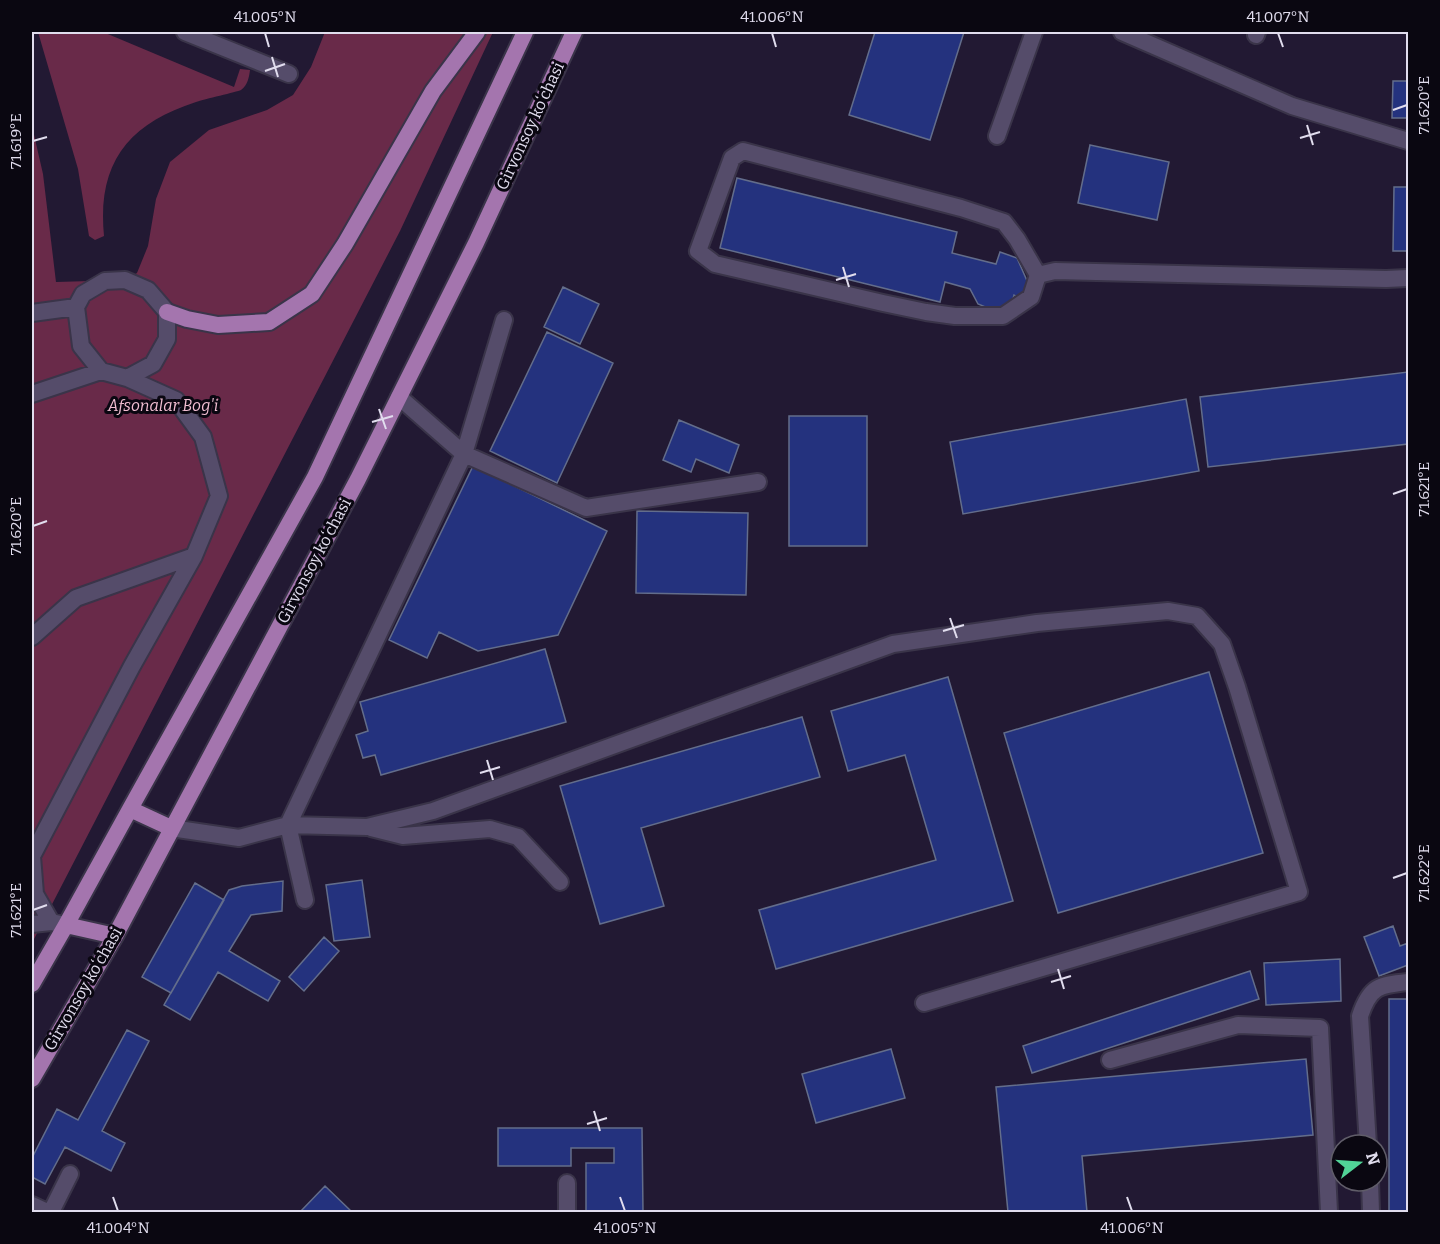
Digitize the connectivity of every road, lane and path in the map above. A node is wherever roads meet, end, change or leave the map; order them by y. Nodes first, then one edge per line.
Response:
1 (185, 32) edge
2 (477, 32) edge
3 (525, 32) edge
4 (574, 32) edge
5 (1034, 32) edge
6 (1122, 32) edge
7 (289, 74) dead end
8 (997, 136) dead end
9 (1408, 141) edge
10 (1038, 275) junction
11 (1408, 278) edge
12 (76, 307) junction
13 (167, 312) junction
14 (32, 313) edge
15 (504, 320) dead end
16 (101, 371) junction
17 (127, 378) junction
18 (32, 394) edge
19 (399, 397) junction
20 (464, 454) junction
21 (758, 482) dead end
22 (194, 556) junction
23 (32, 637) edge
24 (130, 808) junction
25 (288, 825) junction
26 (367, 827) junction
27 (171, 828) junction
28 (32, 856) edge
29 (560, 882) dead end
30 (305, 900) dead end
31 (32, 924) edge
32 (59, 924) junction
33 (115, 936) junction
34 (1408, 982) edge
35 (32, 984) edge
36 (924, 1003) dead end
37 (1110, 1060) dead end
38 (32, 1079) edge
39 (1367, 1133) edge
40 (70, 1174) dead end
41 (567, 1183) dead end
42 (1370, 1193) edge
43 (32, 1205) edge
44 (49, 1212) edge
45 (567, 1212) edge
46 (1329, 1212) edge
47 (1371, 1212) edge

1 - 7 lane
2 - 13 main road
3 - 24 main road
4 - 19 main road, Girvonsoy koʻchasi
5 - 8 lane
6 - 9 lane
10 - 10 lane
10 - 11 lane
12 - 13 lane
12 - 14 lane
12 - 16 lane
13 - 17 lane
15 - 20 lane
16 - 17 lane
16 - 18 lane
17 - 22 lane
19 - 20 lane
19 - 27 main road, Girvonsoy koʻchasi
20 - 21 lane
20 - 25 lane
22 - 23 lane
22 - 28 lane
24 - 27 main road
24 - 32 main road
25 - 26 lane
25 - 27 lane
25 - 30 lane
26 - 29 lane
26 - 36 lane
27 - 33 main road, Girvonsoy koʻchasi
28 - 32 lane
31 - 32 lane
32 - 33 main road
32 - 35 main road
33 - 38 main road, Girvonsoy koʻchasi
34 - 39 lane
37 - 46 lane
40 - 44 lane
41 - 45 lane
42 - 47 lane
43 - 44 lane

